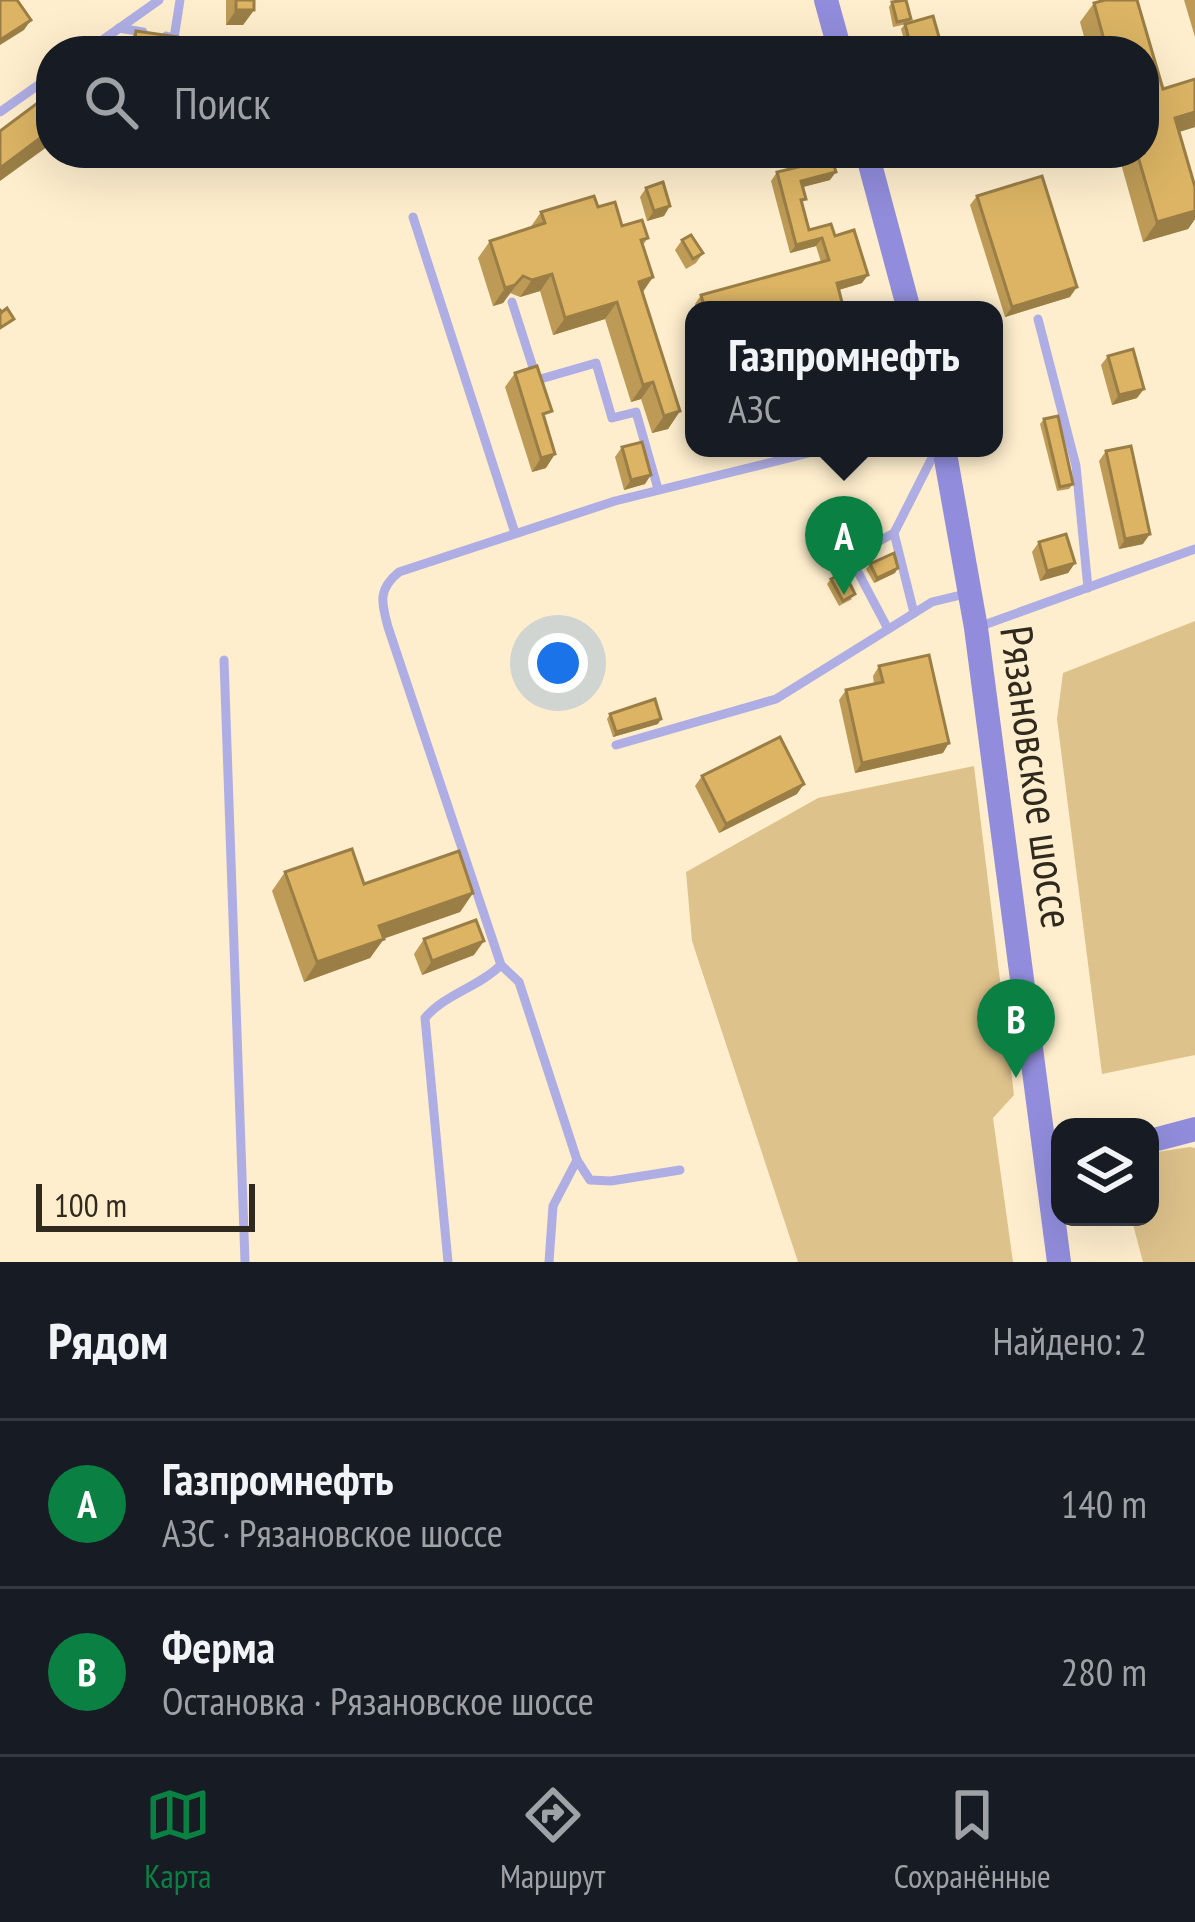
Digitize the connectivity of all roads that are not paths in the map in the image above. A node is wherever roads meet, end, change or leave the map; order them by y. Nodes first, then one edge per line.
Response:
1 (159, 0) edge
2 (180, 0) edge
3 (826, 0) edge
4 (119, 28) junction
5 (108, 36) edge
6 (163, 36) edge
7 (174, 36) edge
8 (836, 36) edge
9 (36, 87) edge
10 (0, 112) edge
11 (871, 168) edge
12 (413, 217) dead end
13 (907, 301) edge
14 (512, 302) edge
15 (1038, 319) dead end
16 (791, 457) edge
17 (936, 457) edge
18 (943, 457) edge
19 (658, 489) junction
20 (514, 533) junction
21 (894, 533) junction
22 (1195, 549) edge
23 (1088, 588) junction
24 (970, 593) junction
25 (914, 613) junction
26 (976, 628) junction
27 (888, 629) junction
28 (224, 661) dead end
29 (616, 745) dead end
30 (501, 965) junction
31 (1195, 1129) edge
32 (1159, 1139) edge
33 (1051, 1151) edge
34 (578, 1160) junction
35 (680, 1170) dead end
36 (1056, 1226) edge
37 (245, 1262) edge
38 (448, 1262) edge
39 (549, 1262) edge
40 (1058, 1262) edge

1 - 4 lane
2 - 7 lane
3 - 8 main road
4 - 5 lane
4 - 6 lane
9 - 10 lane
11 - 13 main road
12 - 20 lane
14 - 19 lane
15 - 23 lane
16 - 19 lane
17 - 21 lane
18 - 24 main road, Рязановское шоссе
19 - 20 lane
20 - 30 lane
21 - 25 lane
21 - 27 lane
22 - 23 lane
23 - 26 lane
24 - 25 lane
24 - 26 main road, Рязановское шоссе
25 - 27 lane
26 - 33 main road, Рязановское шоссе
27 - 29 lane
28 - 37 lane
30 - 34 lane
30 - 38 lane
31 - 32 main road
34 - 35 lane
34 - 39 lane
36 - 40 main road, Рязановское шоссе

